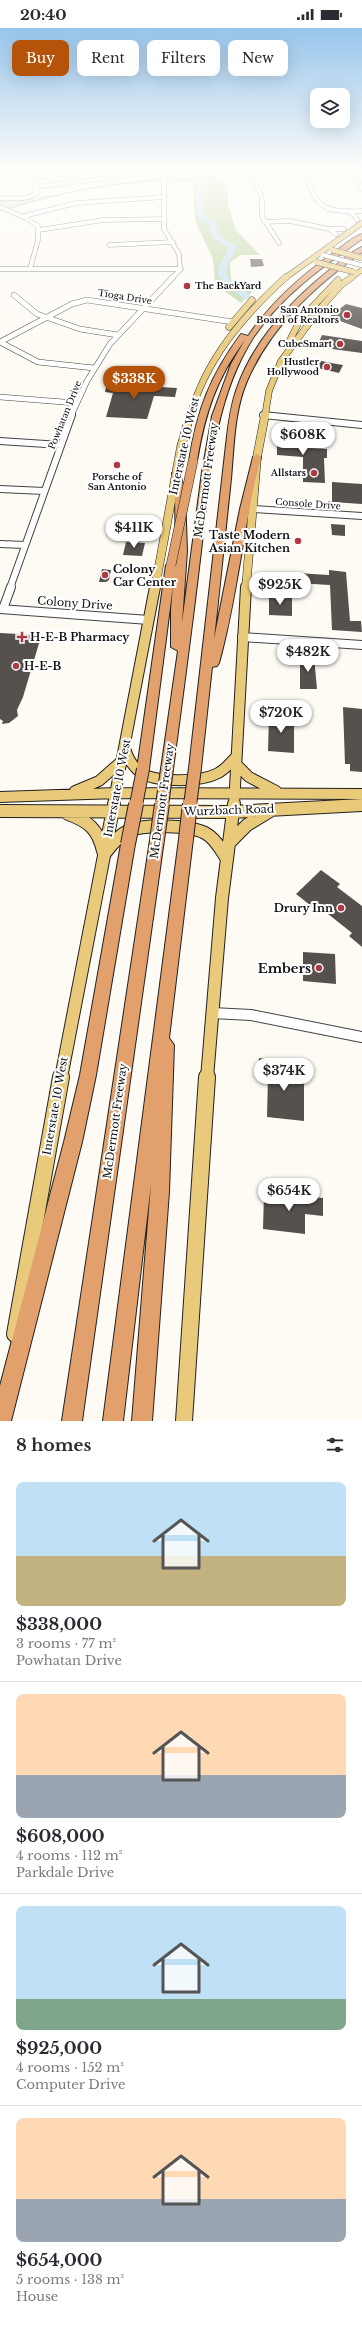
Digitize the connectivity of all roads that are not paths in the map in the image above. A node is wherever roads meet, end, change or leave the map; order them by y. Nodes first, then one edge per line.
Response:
1 (39, 234) edge
2 (166, 234) edge
3 (273, 234) edge
4 (336, 234) edge
5 (345, 234) edge
6 (362, 236) edge
7 (172, 242) junction
8 (279, 243) dead end
9 (110, 245) dead end
10 (332, 247) junction
11 (362, 249) edge
12 (320, 255) junction
13 (304, 264) junction
14 (362, 264) edge
15 (30, 268) junction
16 (0, 269) edge
17 (181, 269) junction
18 (354, 274) junction
19 (265, 288) dead end
20 (14, 295) dead end
21 (256, 295) dead end
22 (145, 308) junction
23 (266, 315) junction
24 (47, 318) junction
25 (233, 322) junction
26 (118, 335) junction
27 (0, 342) edge
28 (281, 361) junction
29 (94, 368) junction
30 (196, 394) junction
31 (0, 397) edge
32 (76, 403) junction
33 (263, 415) junction
34 (362, 425) edge
35 (0, 441) edge
36 (61, 445) junction
37 (257, 457) junction
38 (176, 473) junction
39 (0, 489) edge
40 (44, 492) junction
41 (253, 509) junction
42 (362, 516) edge
43 (0, 544) edge
44 (25, 546) junction
45 (1, 609) edge
46 (149, 620) junction
47 (242, 637) junction
48 (362, 645) edge
49 (178, 688) junction
50 (204, 689) junction
51 (125, 749) junction
52 (123, 760) junction
53 (235, 760) junction
54 (117, 793) junction
55 (281, 793) junction
56 (67, 794) junction
57 (235, 794) junction
58 (362, 794) edge
59 (0, 797) edge
60 (362, 805) edge
61 (275, 809) junction
62 (0, 811) edge
63 (61, 811) junction
64 (113, 812) junction
65 (233, 812) junction
66 (228, 844) junction
67 (104, 855) junction
68 (227, 859) junction
69 (170, 962) junction
70 (212, 1013) junction
71 (362, 1037) edge
72 (0, 1421) edge
73 (72, 1421) edge
74 (113, 1421) edge
75 (142, 1421) edge
76 (184, 1421) edge

1 - 15 street
2 - 7 street
3 - 8 street
4 - 19 main road
5 - 10 main road, Interstate 10 West
6 - 23 highway, McDermott Freeway
7 - 9 street
7 - 17 street
10 - 12 main road, Interstate 10 West
10 - 14 main road, bridge
11 - 50 highway, McDermott Freeway
12 - 13 main road, Interstate 10 West
12 - 14 street, bridge
13 - 18 main road, bridge
13 - 30 main road, Interstate 10 West
14 - 18 main road
14 - 28 main road
15 - 16 street
15 - 17 street
17 - 22 street, Powhatan Drive
18 - 28 main road
20 - 24 street
21 - 25 main road
22 - 24 street, Tioga Drive
22 - 25 street, Tioga Drive
22 - 26 street, Powhatan Drive
23 - 49 highway, McDermott Freeway
23 - 72 highway, bridge
24 - 26 street
24 - 27 street, Tioga Drive
25 - 30 main road
26 - 29 street, Powhatan Drive
27 - 29 street
28 - 33 main road
29 - 32 street, Powhatan Drive
30 - 38 main road, Interstate 10 West
31 - 32 street
32 - 36 street, Powhatan Drive
33 - 34 street
33 - 37 main road
35 - 36 street
36 - 40 street, Powhatan Drive
37 - 41 main road
37 - 50 highway
38 - 46 main road, Interstate 10 West
38 - 49 highway
39 - 40 street
40 - 44 street, Powhatan Drive
41 - 42 street, Console Drive
41 - 47 main road
43 - 44 street
44 - 45 street, Powhatan Drive
45 - 46 street, Colony Drive
46 - 51 main road, Interstate 10 West
47 - 48 street
47 - 53 main road
49 - 73 highway, McDermott Freeway, bridge
50 - 69 highway, McDermott Freeway, bridge
51 - 52 main road, Interstate 10 West
51 - 53 main road
52 - 54 main road, Interstate 10 West
52 - 56 main road
53 - 55 main road
53 - 57 main road
54 - 56 main road, Wurzbach Road
54 - 57 main road, Wurzbach Road
54 - 64 main road, Interstate 10 West
55 - 57 main road, Wurzbach Road
55 - 58 main road, Wurzbach Road
56 - 59 main road, Wurzbach Road
57 - 65 main road
60 - 61 main road, Wurzbach Road
61 - 65 main road, Wurzbach Road
61 - 66 main road
62 - 63 main road, Wurzbach Road
63 - 64 main road, Wurzbach Road
63 - 67 main road
64 - 65 main road, Wurzbach Road
64 - 67 main road, Interstate 10 West
65 - 66 main road
66 - 68 main road
67 - 68 main road
67 - 72 main road, Interstate 10 West
68 - 70 main road
69 - 74 highway, McDermott Freeway
69 - 75 highway
70 - 71 street
70 - 76 main road

